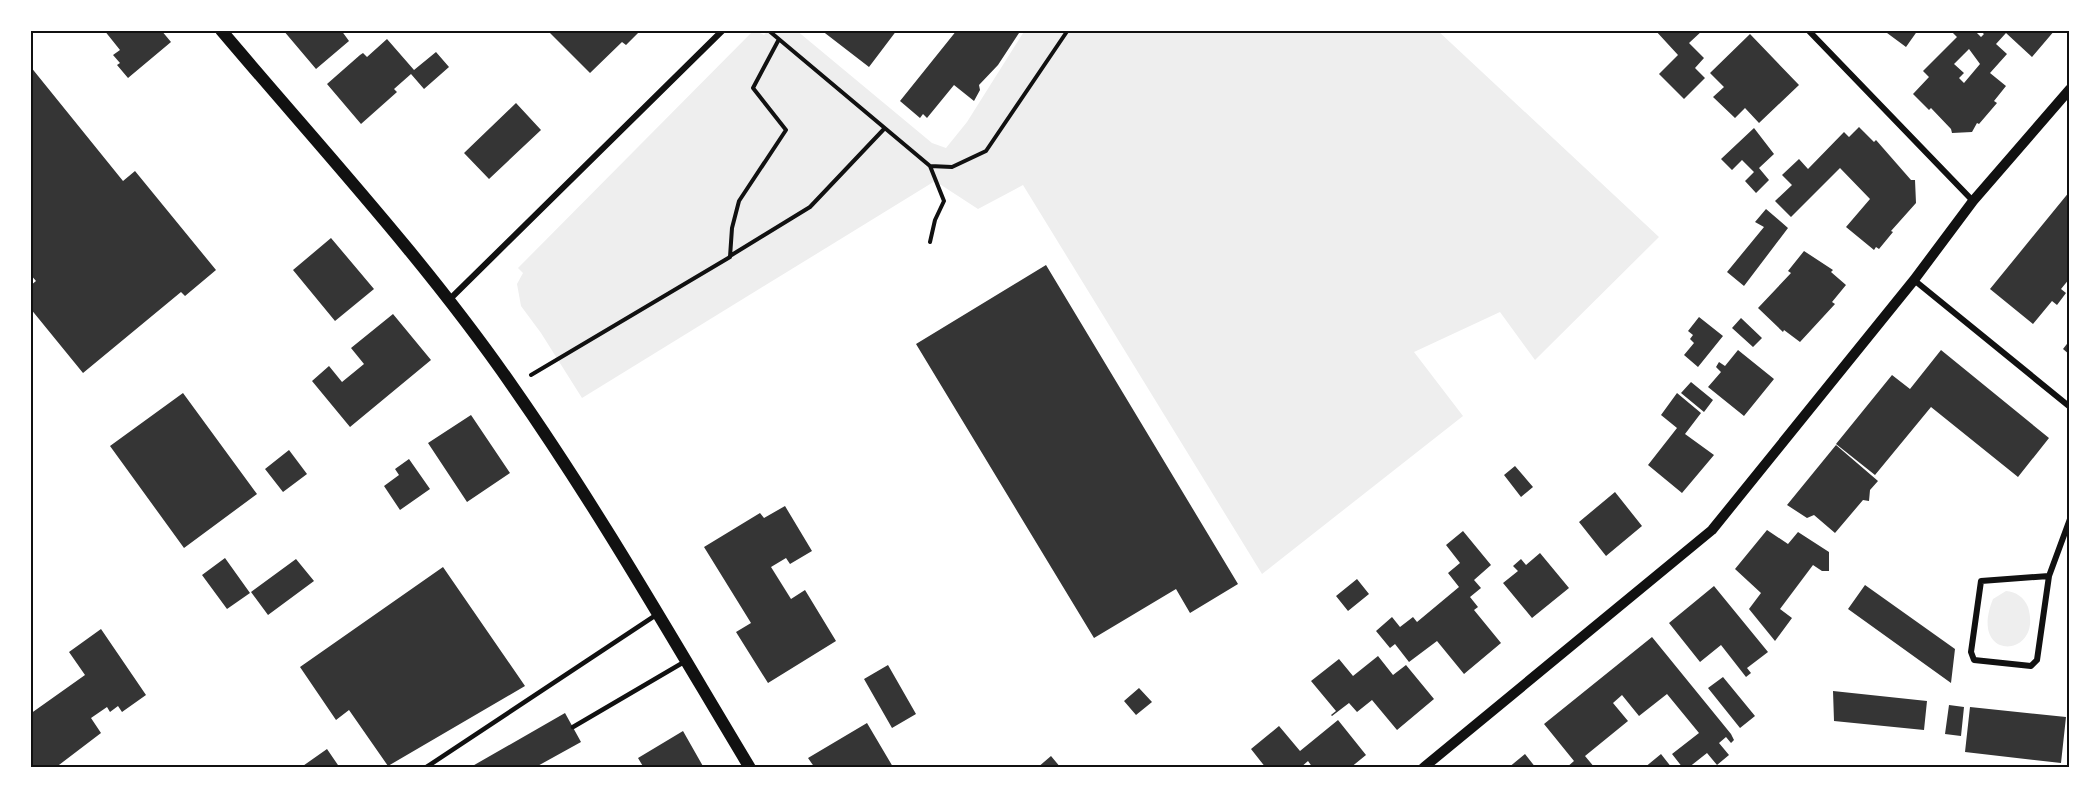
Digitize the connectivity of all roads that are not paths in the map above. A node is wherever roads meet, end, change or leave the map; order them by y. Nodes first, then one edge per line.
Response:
1 (220, 30) edge
2 (723, 30) edge
3 (1808, 30) edge
4 (2070, 89) edge
5 (1973, 201) junction
6 (1914, 280) junction
7 (448, 301) junction
8 (2070, 407) edge
9 (2070, 519) edge
10 (2049, 576) junction
11 (658, 614) junction
12 (687, 660) junction
13 (573, 728) dead end
14 (425, 768) edge
15 (750, 768) edge
16 (1422, 768) edge

1 - 7 main road
2 - 7 street
3 - 5 street
4 - 5 street
5 - 6 street
6 - 8 street
6 - 16 street
7 - 11 main road
9 - 10 street
10 - 10 street
11 - 12 main road
11 - 14 lane
12 - 13 lane
12 - 15 main road

